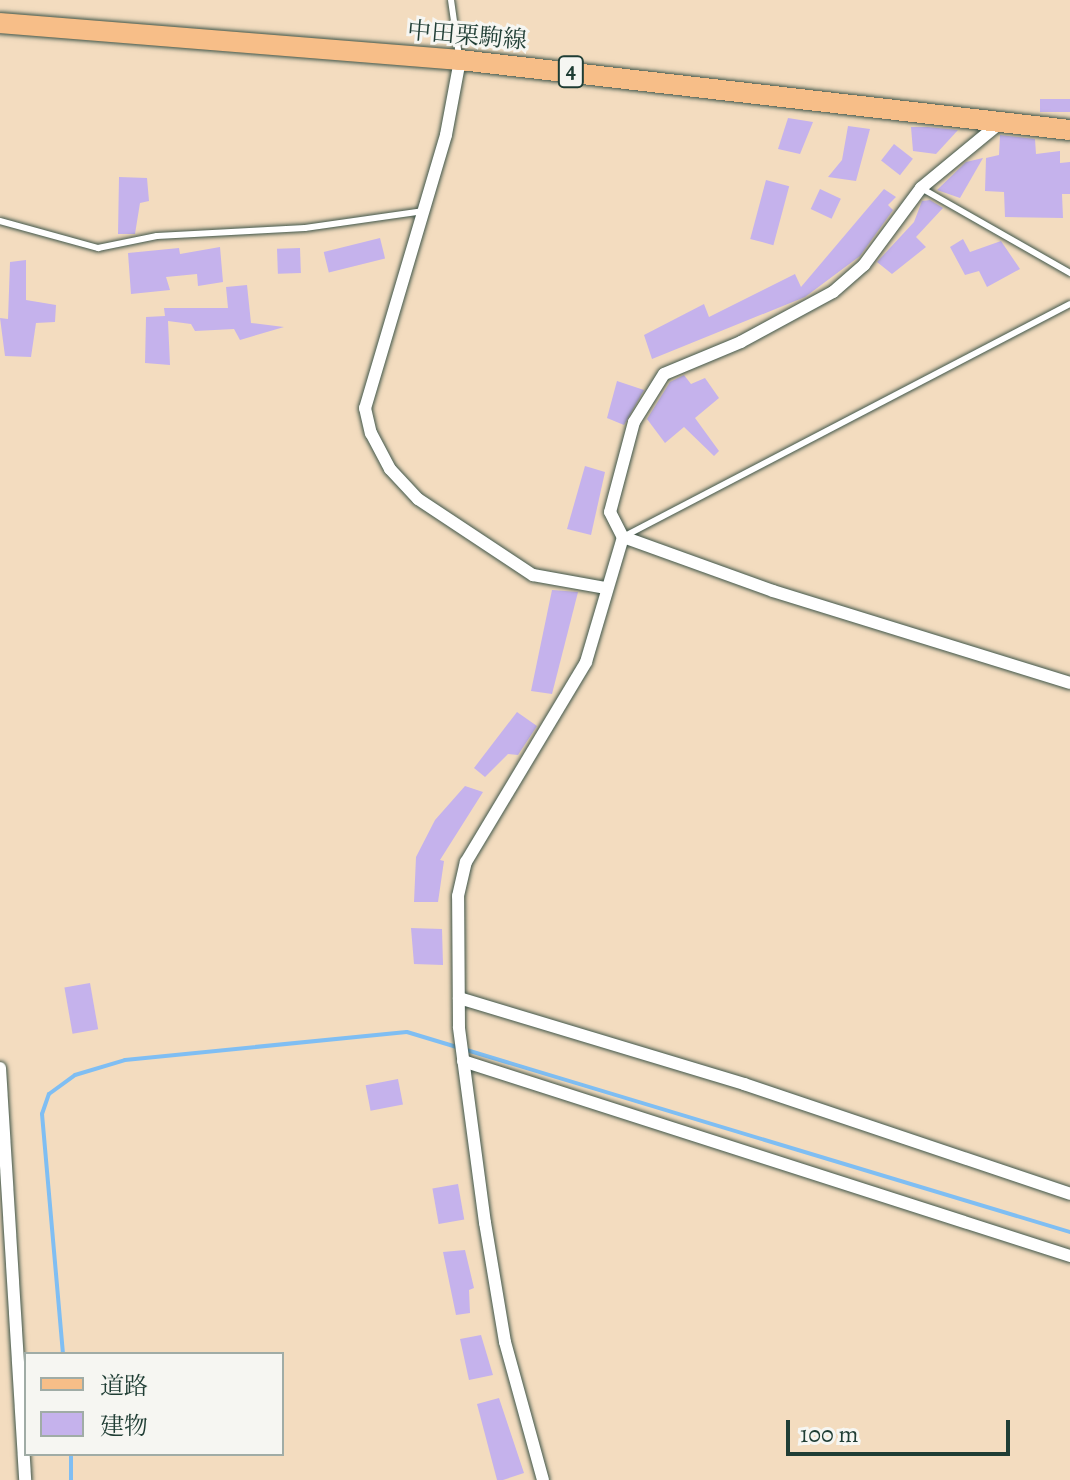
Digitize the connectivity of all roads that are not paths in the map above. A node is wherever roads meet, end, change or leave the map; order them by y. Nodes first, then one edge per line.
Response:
1 (451, 0) edge
2 (0, 23) edge
3 (460, 60) junction
4 (1001, 122) junction
5 (1070, 130) edge
6 (921, 188) junction
7 (424, 211) junction
8 (0, 221) edge
9 (1070, 273) edge
10 (1070, 304) edge
11 (623, 537) junction
12 (605, 588) junction
13 (1070, 683) edge
14 (459, 998) junction
15 (463, 1058) junction
16 (0, 1068) edge
17 (1070, 1194) edge
18 (1070, 1256) edge
19 (25, 1480) edge
20 (543, 1480) edge

1 - 3 lane
2 - 3 main road, 中田栗駒線 / 4
3 - 4 main road, 中田栗駒線 / 4
3 - 7 street
4 - 5 main road, 中田栗駒線 / 4
4 - 6 street
6 - 9 lane
6 - 11 street
7 - 8 lane
7 - 12 street
10 - 11 lane
11 - 12 street
11 - 13 street
12 - 14 street
14 - 15 street
14 - 17 street
15 - 18 street
15 - 20 street
16 - 19 street

